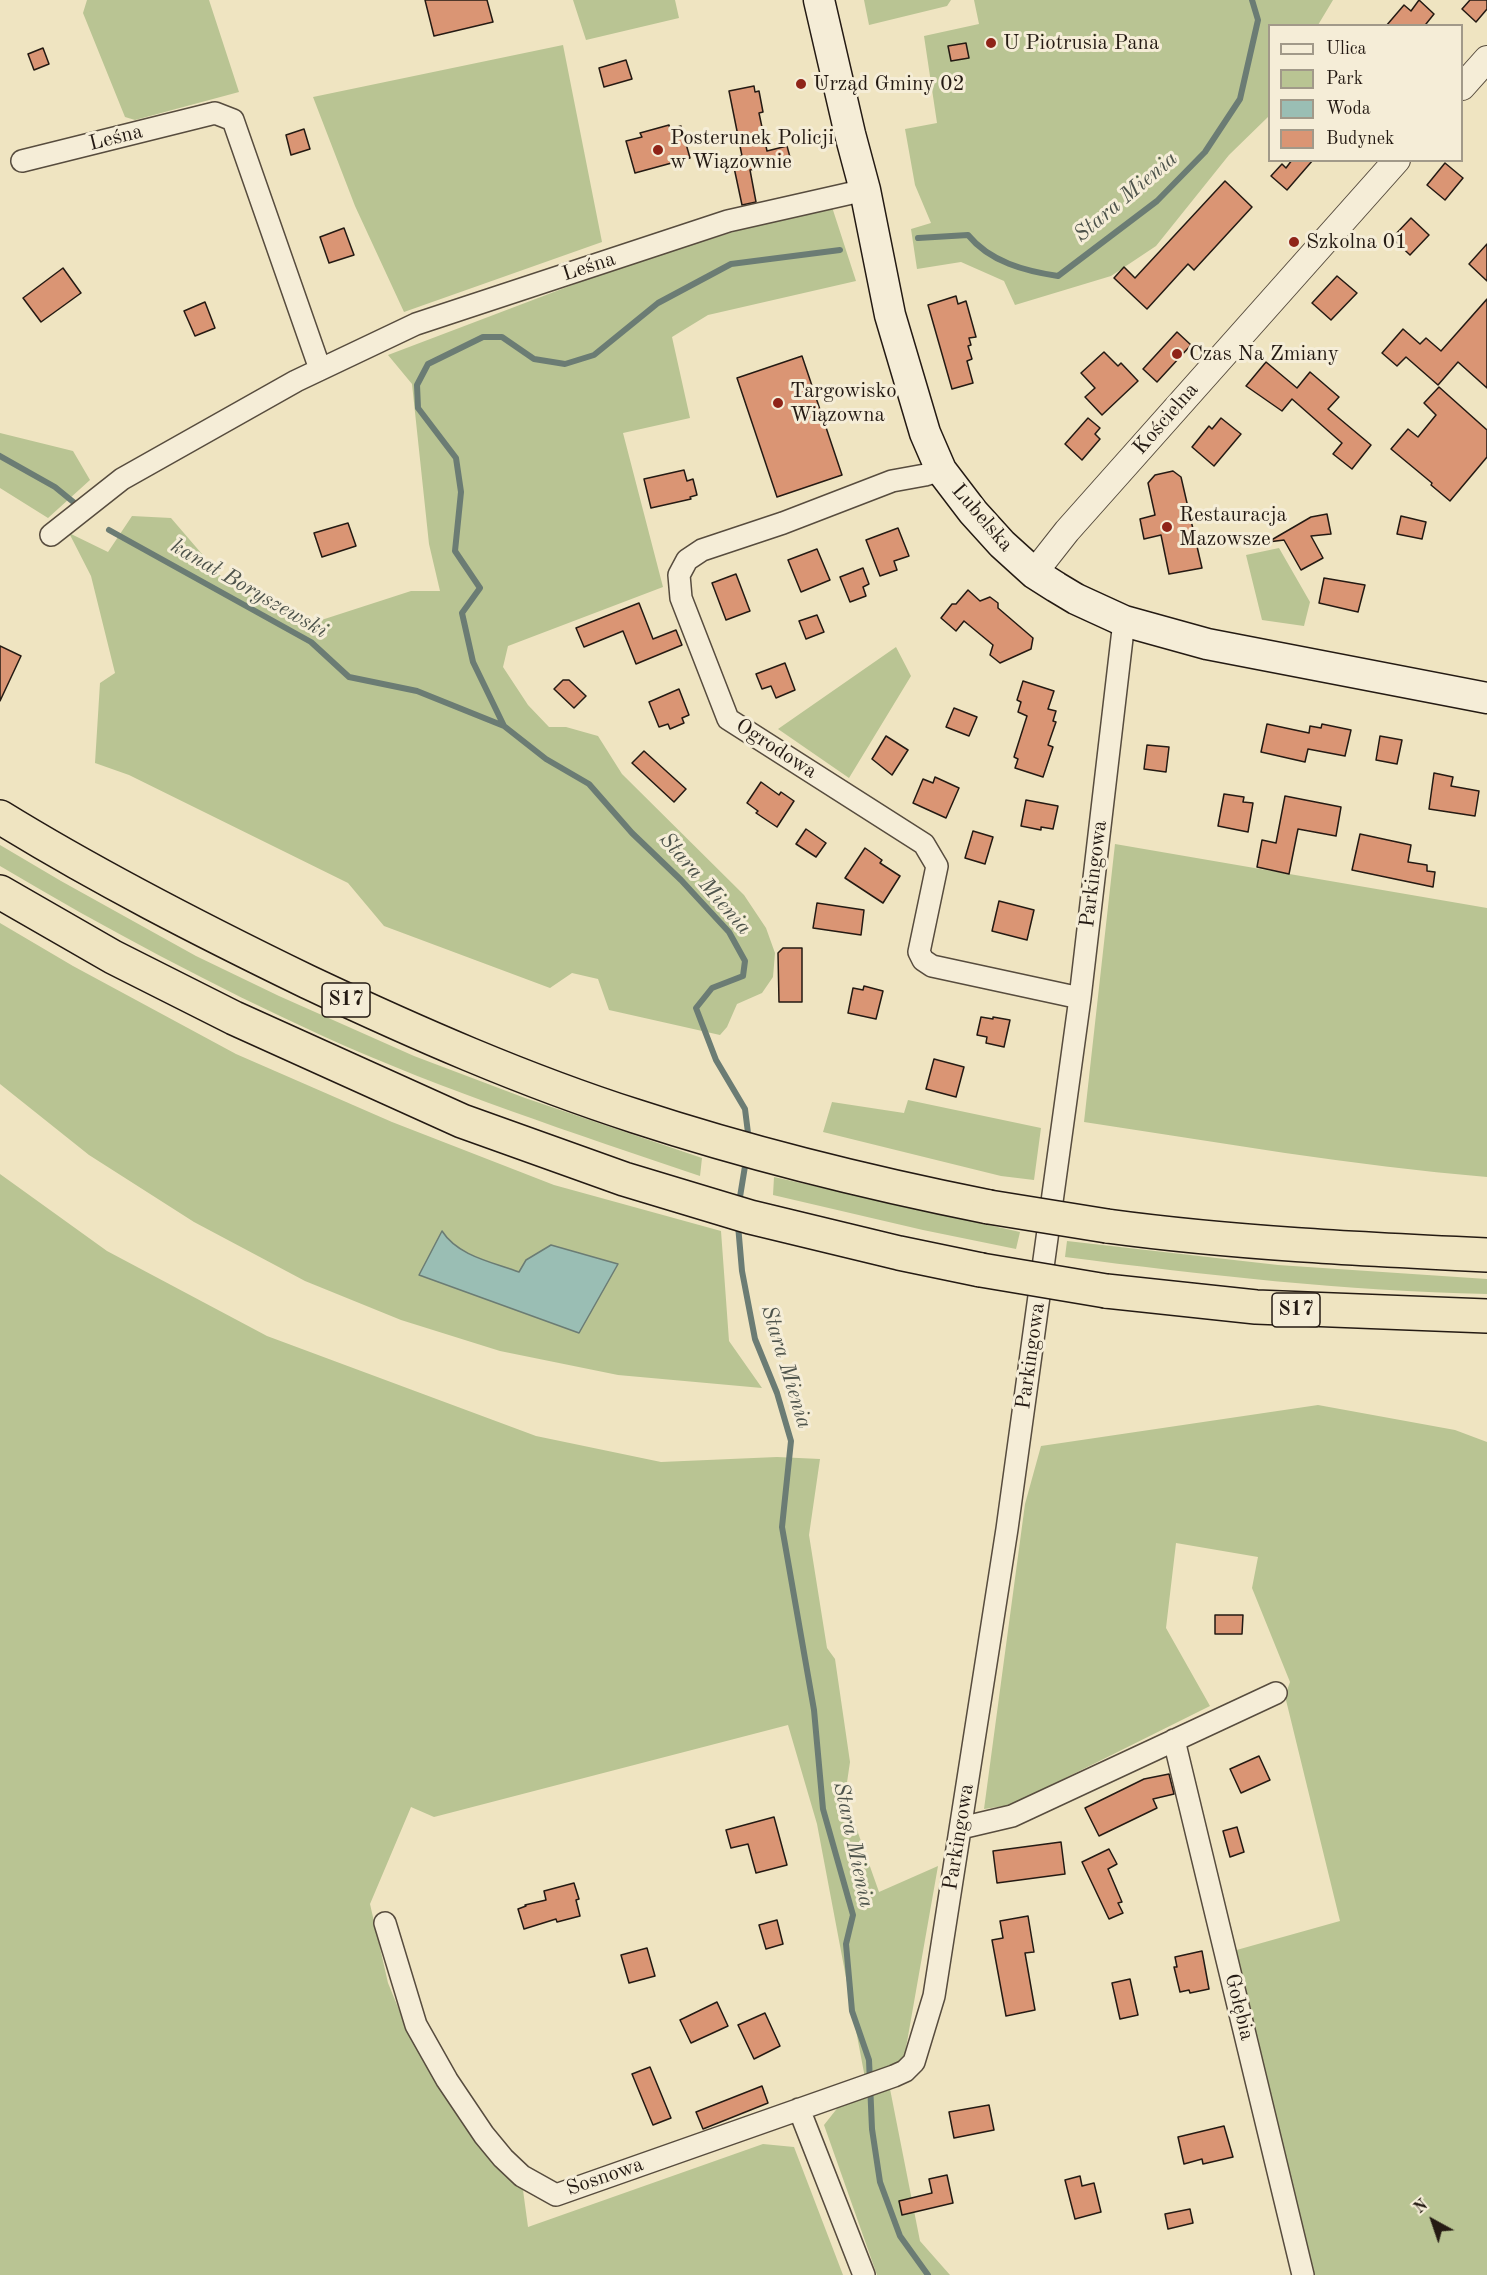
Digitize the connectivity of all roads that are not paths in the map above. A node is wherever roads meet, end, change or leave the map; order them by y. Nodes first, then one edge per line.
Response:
1 (819, 0) edge
2 (1487, 59) edge
3 (1463, 85) edge
4 (22, 161) dead end
5 (1395, 162) edge
6 (865, 190) junction
7 (320, 369) junction
8 (941, 470) junction
9 (51, 535) dead end
10 (1034, 573) junction
11 (1124, 621) junction
12 (1487, 698) edge
13 (0, 817) edge
14 (0, 892) edge
15 (1080, 998) junction
16 (1487, 1255) edge
17 (1487, 1316) edge
18 (1276, 1693) dead end
19 (1174, 1740) junction
20 (961, 1828) junction
21 (385, 1923) dead end
22 (799, 2109) junction
23 (864, 2275) edge
24 (1303, 2275) edge

1 - 6 main road, Lubelska
2 - 3 street
4 - 7 street, Leśna
5 - 10 street, Kościelna
6 - 7 street, Leśna
6 - 8 main road, Lubelska
7 - 9 street, Leśna
8 - 10 main road, Lubelska
8 - 15 street, Ogrodowa
10 - 11 main road, Lubelska
11 - 12 main road, Lubelska
11 - 15 street, Parkingowa
13 - 16 highway, S17, bridge
14 - 17 highway, S17, bridge
15 - 20 street, Parkingowa
18 - 19 street
19 - 20 street
19 - 24 street, Gołębia
20 - 22 street, Parkingowa
21 - 22 street, Sosnowa
22 - 23 street

